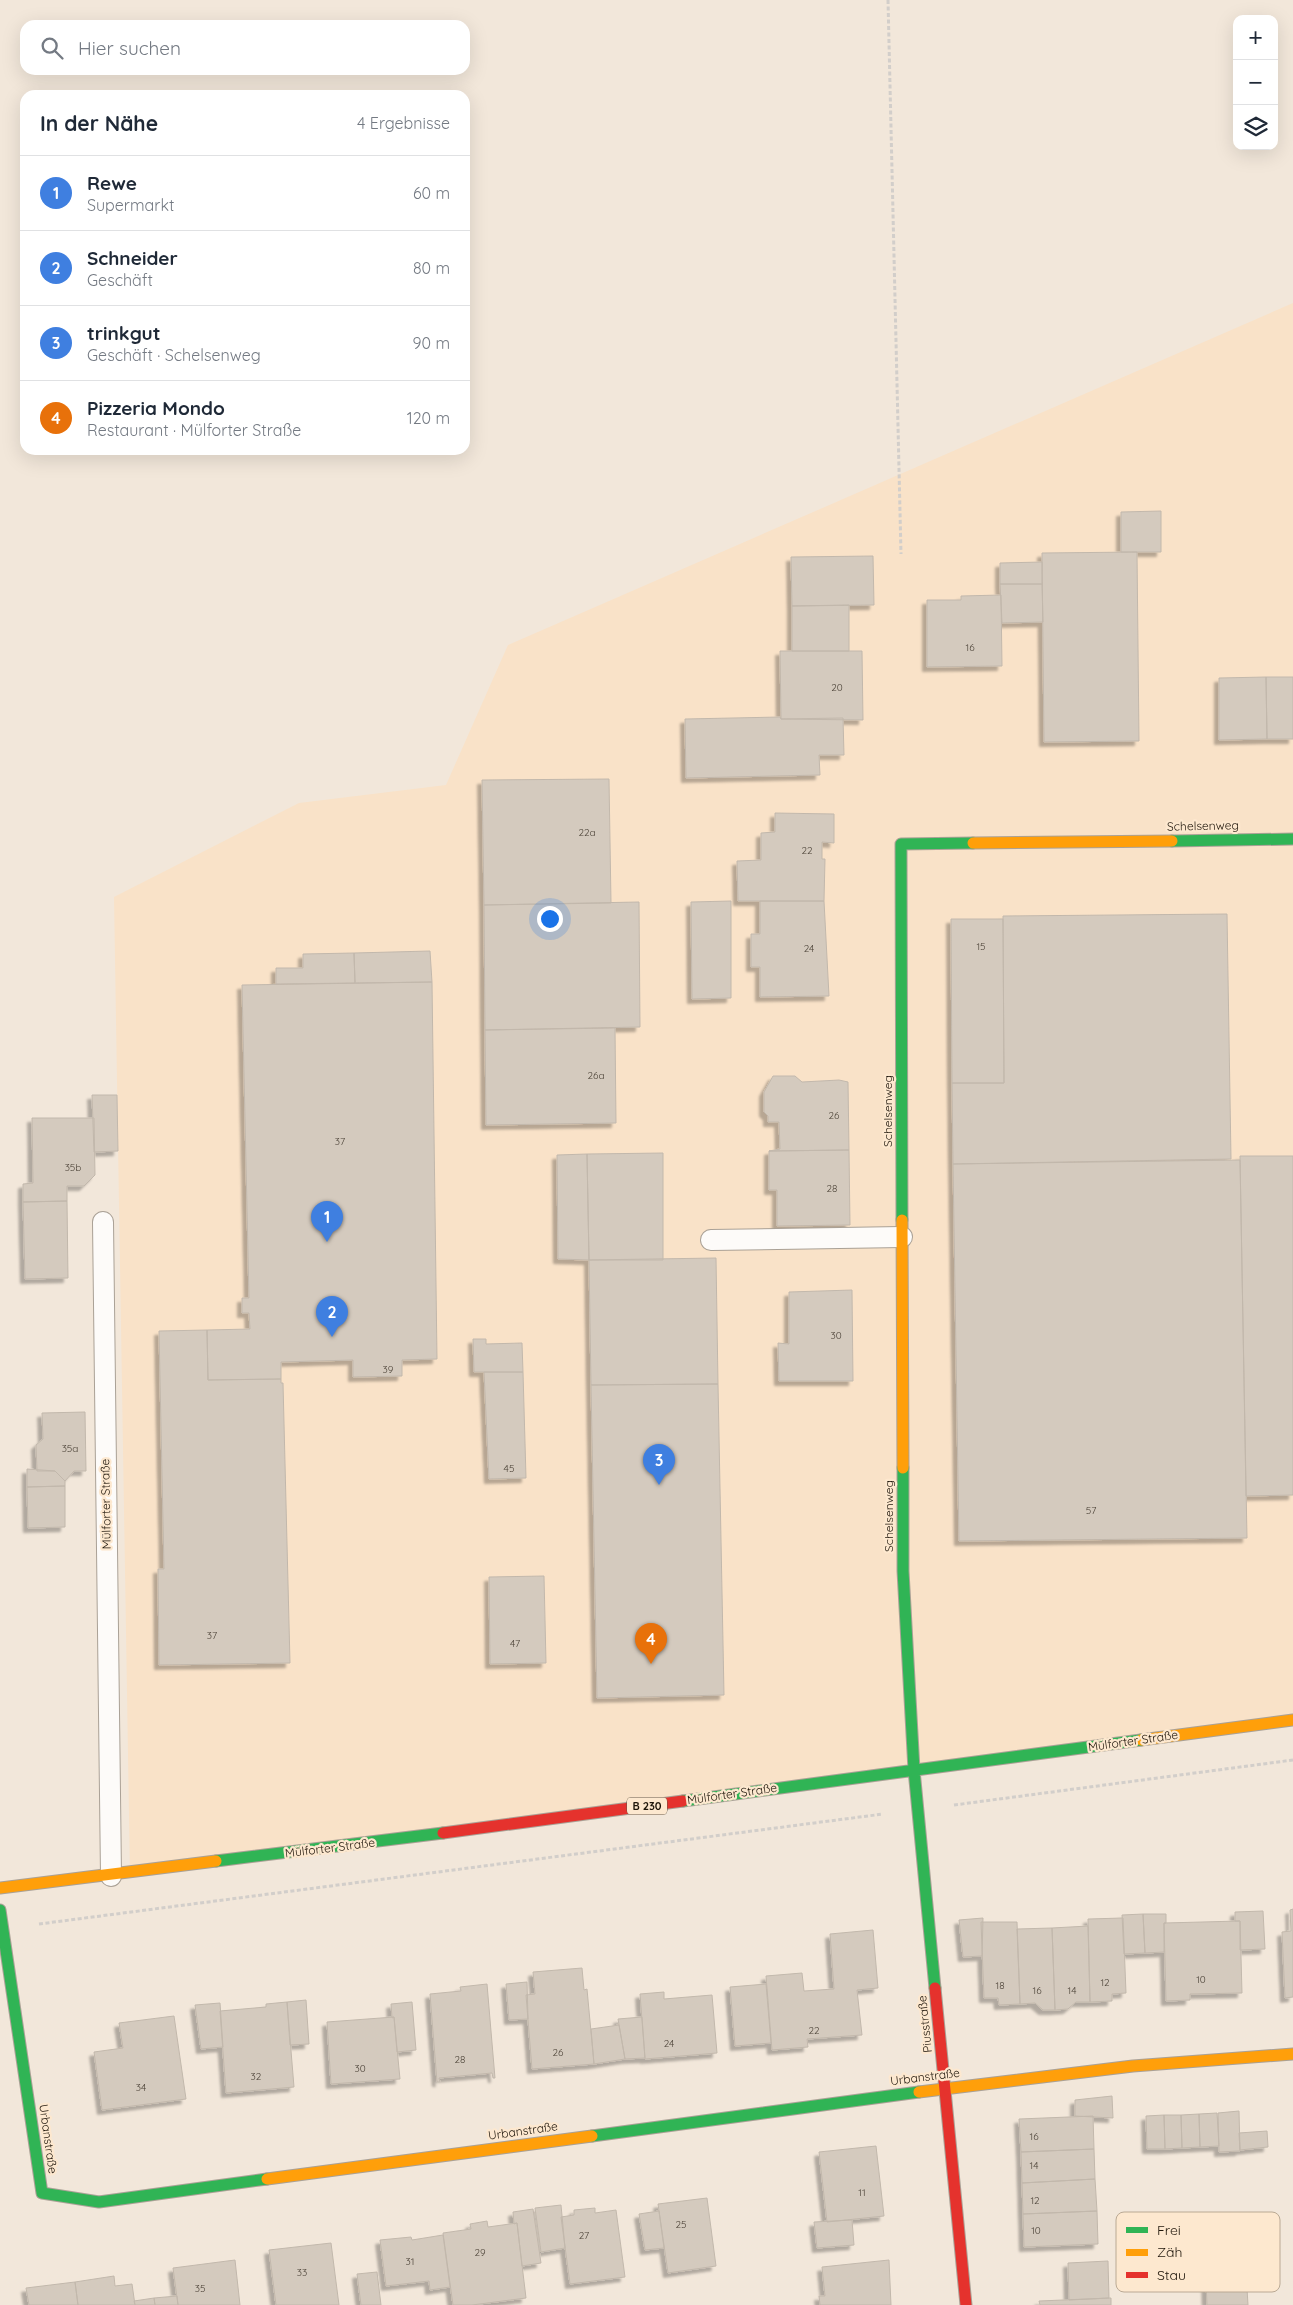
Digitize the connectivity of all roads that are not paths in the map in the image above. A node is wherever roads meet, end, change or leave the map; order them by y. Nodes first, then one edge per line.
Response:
1 (1293, 839) edge
2 (103, 1222) dead end
3 (902, 1237) junction
4 (710, 1240) dead end
5 (1293, 1720) edge
6 (914, 1770) junction
7 (110, 1876) junction
8 (0, 1888) edge
9 (0, 1910) edge
10 (1293, 2054) edge
11 (946, 2088) junction
12 (966, 2305) edge

1 - 3 street, Schelsenweg
2 - 7 lane, Mülforter Straße
3 - 4 lane
3 - 6 street, Schelsenweg
5 - 6 street, Mülforter Straße / B 230
6 - 7 street, Mülforter Straße / B 230
6 - 11 street, Piusstraße
7 - 8 street, Mülforter Straße / B 230
9 - 11 street, Urbanstraße
10 - 11 street, Urbanstraße
11 - 12 street, Piusstraße

